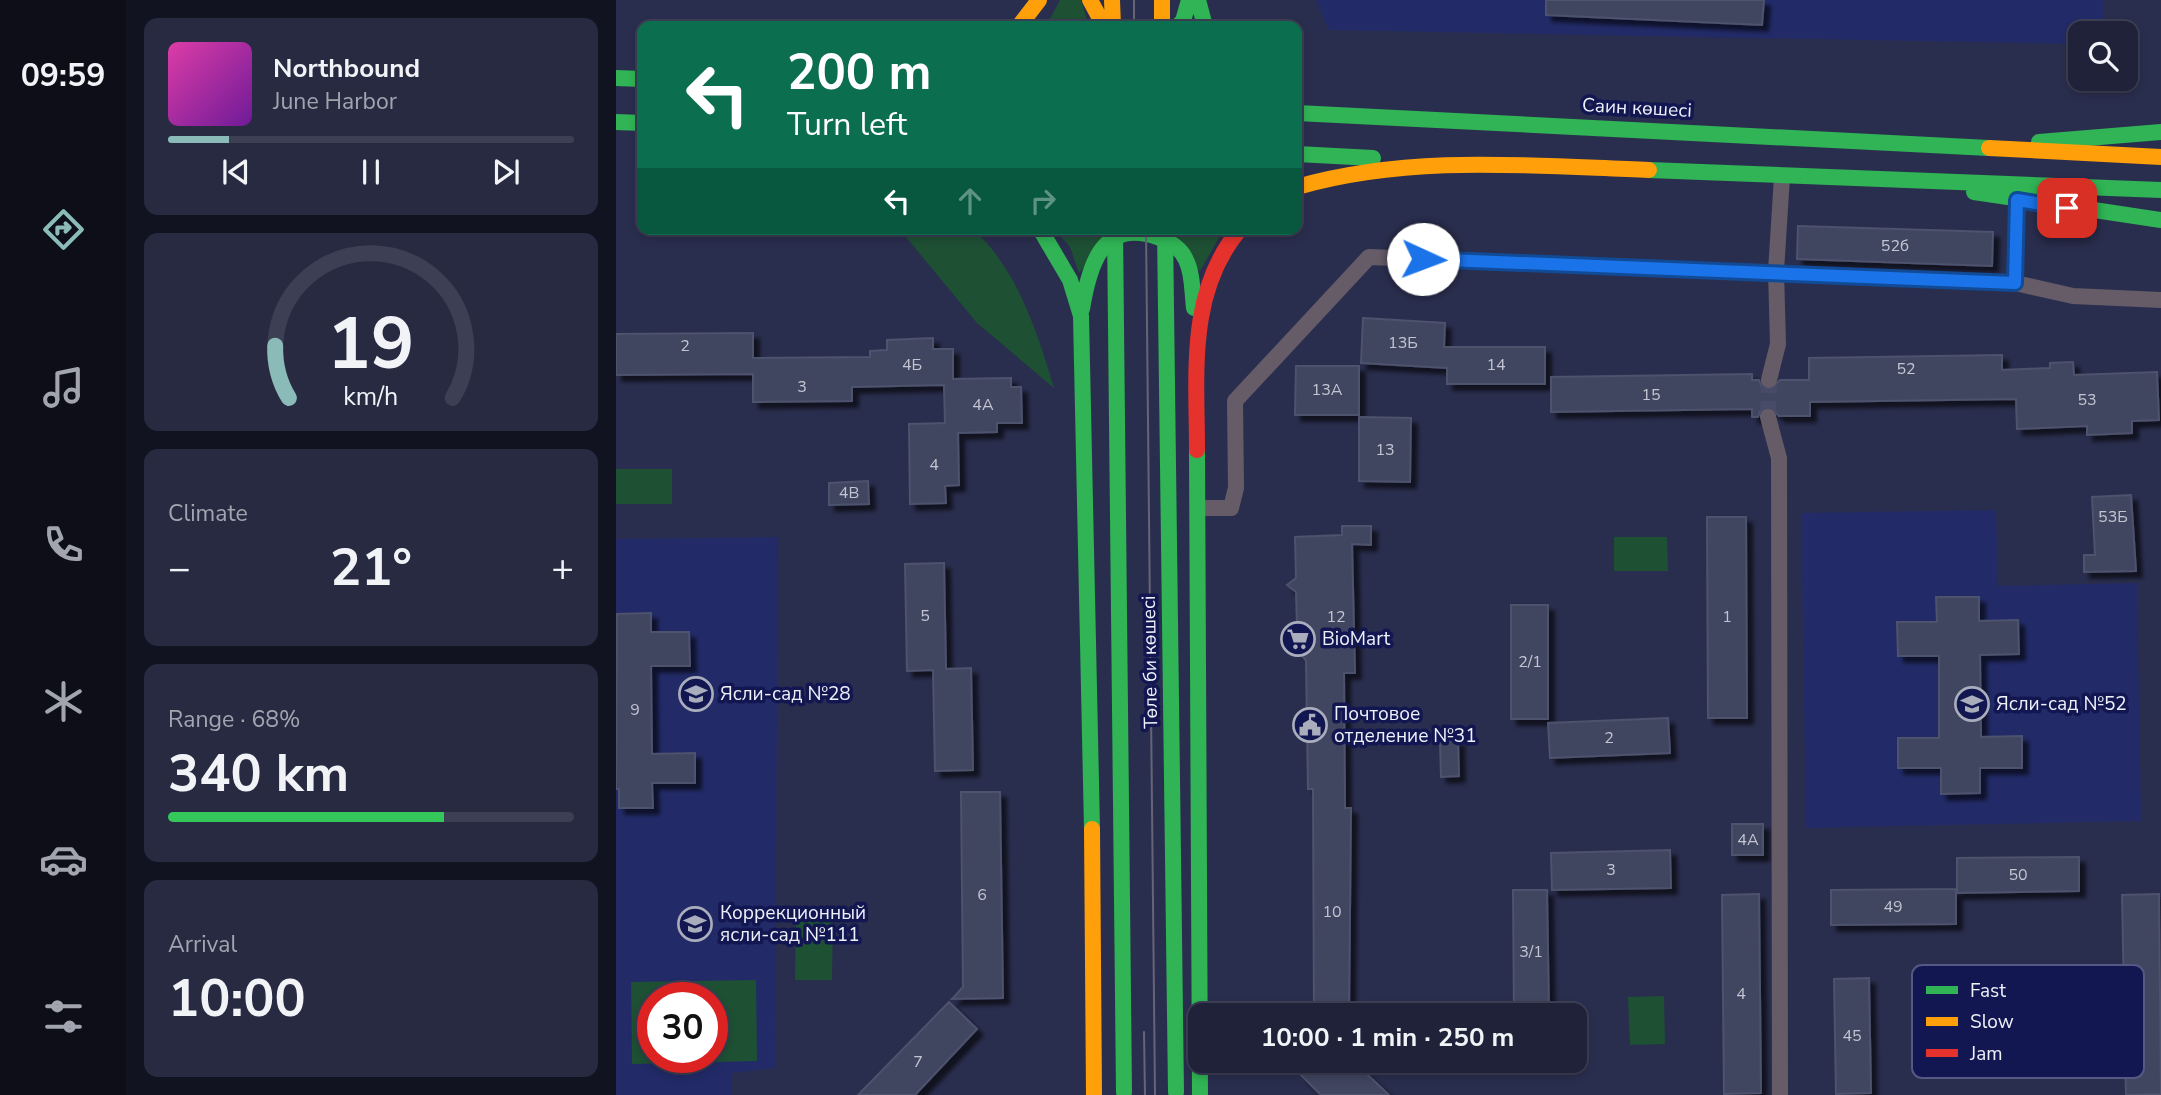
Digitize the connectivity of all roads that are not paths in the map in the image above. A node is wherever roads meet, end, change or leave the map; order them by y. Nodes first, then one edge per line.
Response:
1 (1039, 0) edge
2 (1090, 0) edge
3 (1112, 0) edge
4 (1162, 0) edge
5 (1189, 0) edge
6 (1198, 0) edge
7 (1023, 21) edge
8 (1101, 21) edge
9 (1113, 21) edge
10 (1162, 21) edge
11 (1183, 21) edge
12 (1204, 21) edge
13 (616, 78) edge
14 (637, 79) edge
15 (1302, 98) edge
16 (1302, 113) edge
17 (1412, 120) junction
18 (616, 122) edge
19 (637, 123) edge
20 (2161, 132) edge
21 (1976, 147) junction
22 (1302, 154) edge
23 (2161, 157) edge
24 (1466, 163) junction
25 (1782, 177) junction
26 (1908, 181) junction
27 (1302, 186) edge
28 (2161, 190) edge
29 (2017, 200) junction
30 (2161, 220) edge
31 (1044, 235) edge
32 (1115, 235) edge
33 (1119, 235) edge
34 (1153, 235) edge
35 (1165, 235) edge
36 (1235, 235) edge
37 (1776, 271) junction
38 (2015, 283) junction
39 (2161, 300) edge
40 (1081, 316) junction
41 (1197, 334) junction
42 (1769, 380) tunnel mouth
43 (1768, 416) tunnel mouth
44 (1198, 508) junction
45 (1176, 1093) edge
46 (1124, 1094) edge
47 (1094, 1095) edge
48 (1200, 1095) edge
49 (1780, 1095) edge

1 - 7 main road
2 - 8 main road
3 - 9 main road
4 - 10 main road
5 - 11 main road
6 - 12 main road
13 - 14 main road
15 - 17 main road
16 - 17 main road, Саин көшесі
17 - 21 main road, Саин көшесі
18 - 19 main road
20 - 21 main road, Саин көшесі
21 - 23 main road, Саин көшесі
22 - 24 main road
24 - 25 main road
24 - 27 main road
25 - 26 main road
25 - 37 street
26 - 28 main road
26 - 29 main road
29 - 30 main road
29 - 38 street
31 - 40 main road
32 - 46 main road, Төле би көшесі, bridge
33 - 40 main road
34 - 41 main road
35 - 45 main road, Төле би көшесі, bridge
36 - 41 main road
37 - 38 street
37 - 42 street
37 - 44 street
38 - 39 street
40 - 47 main road
41 - 44 main road
43 - 49 street
44 - 48 main road

